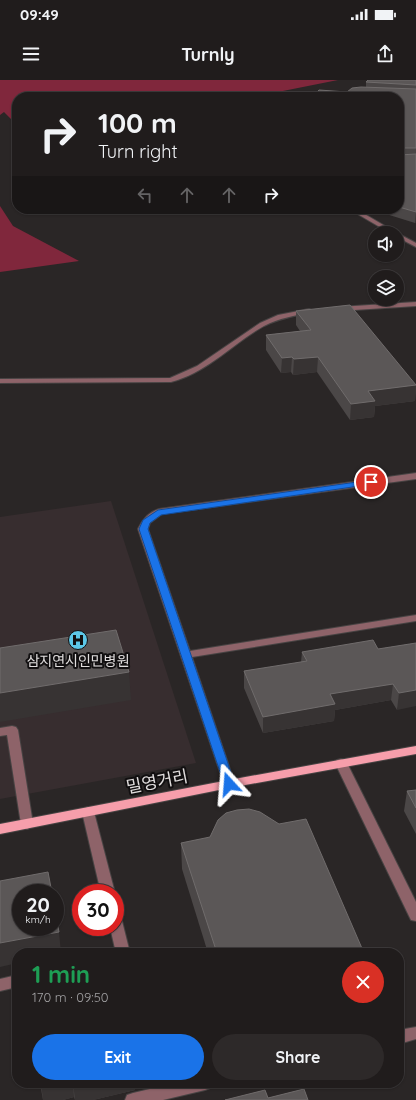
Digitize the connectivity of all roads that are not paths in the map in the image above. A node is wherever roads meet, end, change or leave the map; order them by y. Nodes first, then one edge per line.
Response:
1 (361, 214) edge
2 (382, 226) edge
3 (404, 239) edge
4 (416, 245) edge
5 (416, 304) edge
6 (334, 309) edge
7 (318, 310) edge
8 (0, 381) edge
9 (416, 476) edge
10 (416, 618) edge
11 (186, 655) junction
12 (0, 732) edge
13 (416, 750) edge
14 (341, 764) junction
15 (229, 784) junction
16 (88, 812) junction
17 (27, 824) junction
18 (0, 829) edge
19 (106, 884) edge
20 (416, 916) edge
21 (119, 936) edge
22 (122, 948) edge
23 (12, 982) edge
24 (0, 985) edge
25 (416, 1033) edge
26 (404, 1036) edge
27 (184, 1088) edge
28 (133, 1100) edge

1 - 2 street
3 - 4 street
5 - 6 street
7 - 8 street
9 - 11 street
10 - 11 street
11 - 15 street
12 - 17 street
13 - 14 main road, 밀영거리
14 - 15 main road, 밀영거리
14 - 20 street
15 - 16 main road, 밀영거리
16 - 17 main road, 밀영거리
16 - 19 street
17 - 18 main road, 밀영거리
21 - 22 street
23 - 24 street
25 - 26 street
27 - 28 street

